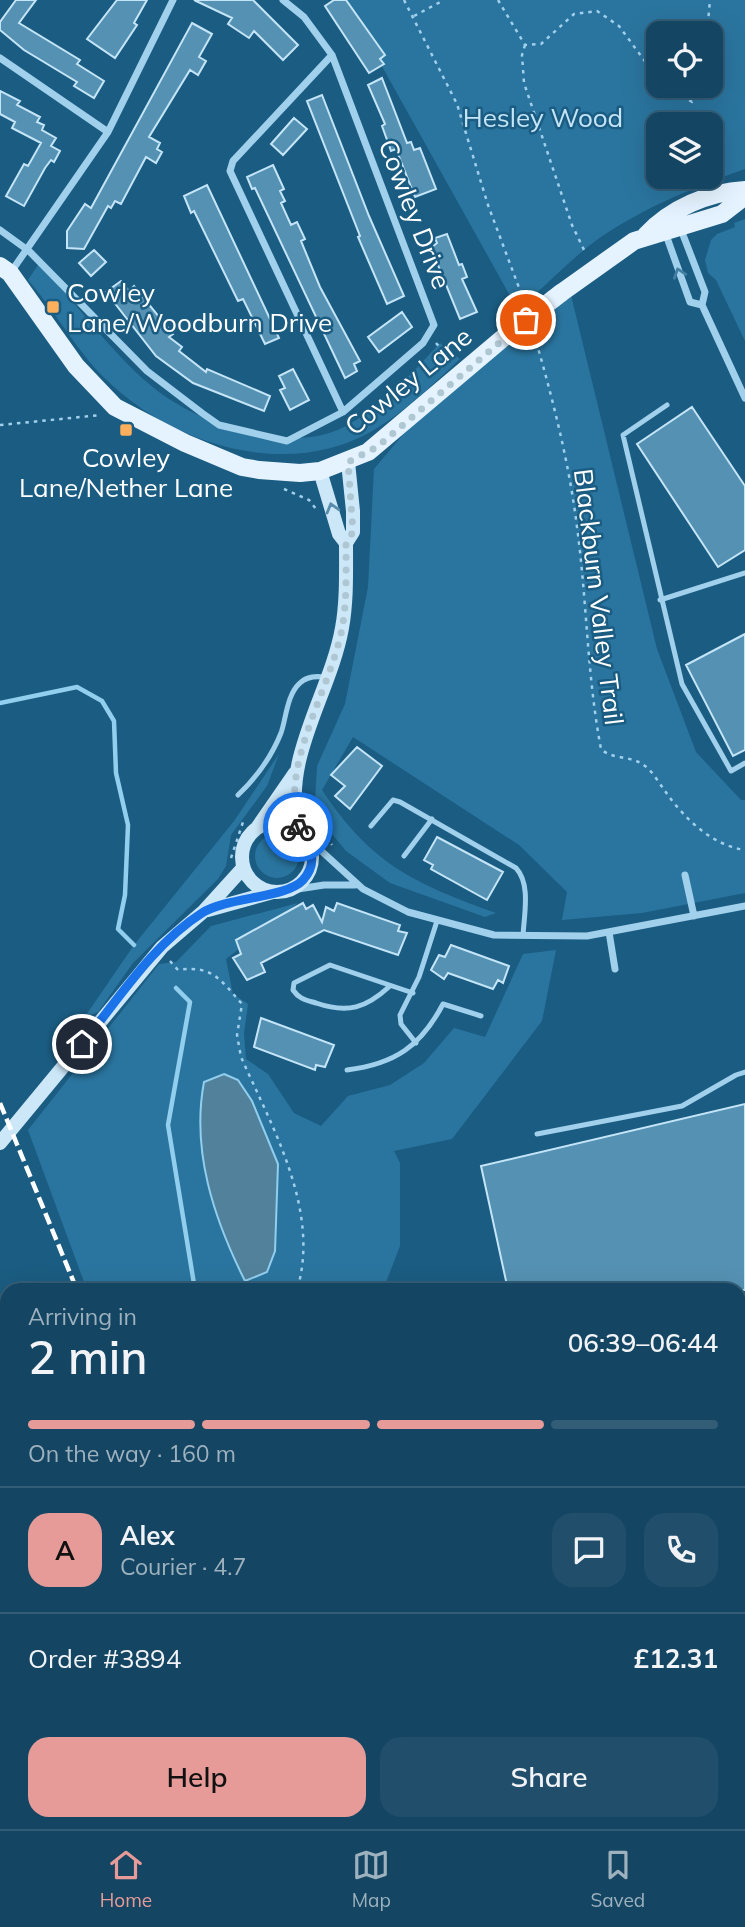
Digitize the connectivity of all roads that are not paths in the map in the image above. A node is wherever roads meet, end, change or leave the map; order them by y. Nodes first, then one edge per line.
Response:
1 (173, 0) edge
2 (283, 0) edge
3 (332, 55) junction
4 (0, 58) edge
5 (108, 132) junction
6 (745, 190) edge
7 (745, 196) edge
8 (670, 223) junction
9 (0, 230) edge
10 (29, 251) junction
11 (5, 270) edge
12 (702, 305) junction
13 (745, 398) edge
14 (667, 405) dead end
15 (343, 412) junction
16 (348, 462) junction
17 (320, 471) junction
18 (346, 543) junction
19 (745, 573) edge
20 (660, 600) junction
21 (329, 678) junction
22 (745, 763) edge
23 (295, 773) junction
24 (237, 795) dead end
25 (432, 819) junction
26 (372, 826) dead end
27 (257, 828) junction
28 (302, 833) junction
29 (404, 856) dead end
30 (243, 868) junction
31 (685, 875) dead end
32 (356, 885) junction
33 (280, 892) junction
34 (745, 906) edge
35 (204, 911) junction
36 (694, 916) junction
37 (437, 921) junction
38 (609, 932) junction
39 (523, 937) junction
40 (615, 969) dead end
41 (390, 986) junction
42 (412, 993) junction
43 (481, 1016) dead end
44 (416, 1043) junction
45 (347, 1070) dead end
46 (745, 1073) edge
47 (537, 1134) dead end
48 (0, 1143) edge

1 - 5 street
2 - 3 street, Cowley Drive
3 - 15 street, Cowley Drive
3 - 15 street
4 - 5 street
5 - 10 street
6 - 8 main road, Cowley Lane
7 - 8 main road, Cowley Lane
8 - 12 street
12 -> 8 street
8 - 16 main road, Cowley Lane, bridge
9 - 10 street
10 - 11 street
10 - 15 street
11 - 17 main road, Cowley Lane
12 - 13 street
14 - 20 lane
16 - 17 main road, Cowley Lane
16 - 18 main road
18 -> 17 main road
18 - 21 main road
19 - 20 lane
20 - 22 lane
21 - 23 main road
21 - 24 lane
23 - 27 main road
23 - 28 main road
25 - 26 lane
25 - 29 lane
25 - 39 lane
27 - 28 main road
27 - 30 main road
28 - 32 street
28 - 33 main road
30 - 33 main road
30 - 35 main road
31 - 36 street
32 - 33 street
32 - 37 street
33 - 35 main road
34 - 36 street
35 - 48 main road
36 - 38 street
37 - 39 street
37 - 42 lane
38 - 39 street
38 - 40 street
41 - 41 lane
41 - 42 lane
42 - 44 lane
43 - 44 lane
44 - 45 lane
46 - 47 lane

